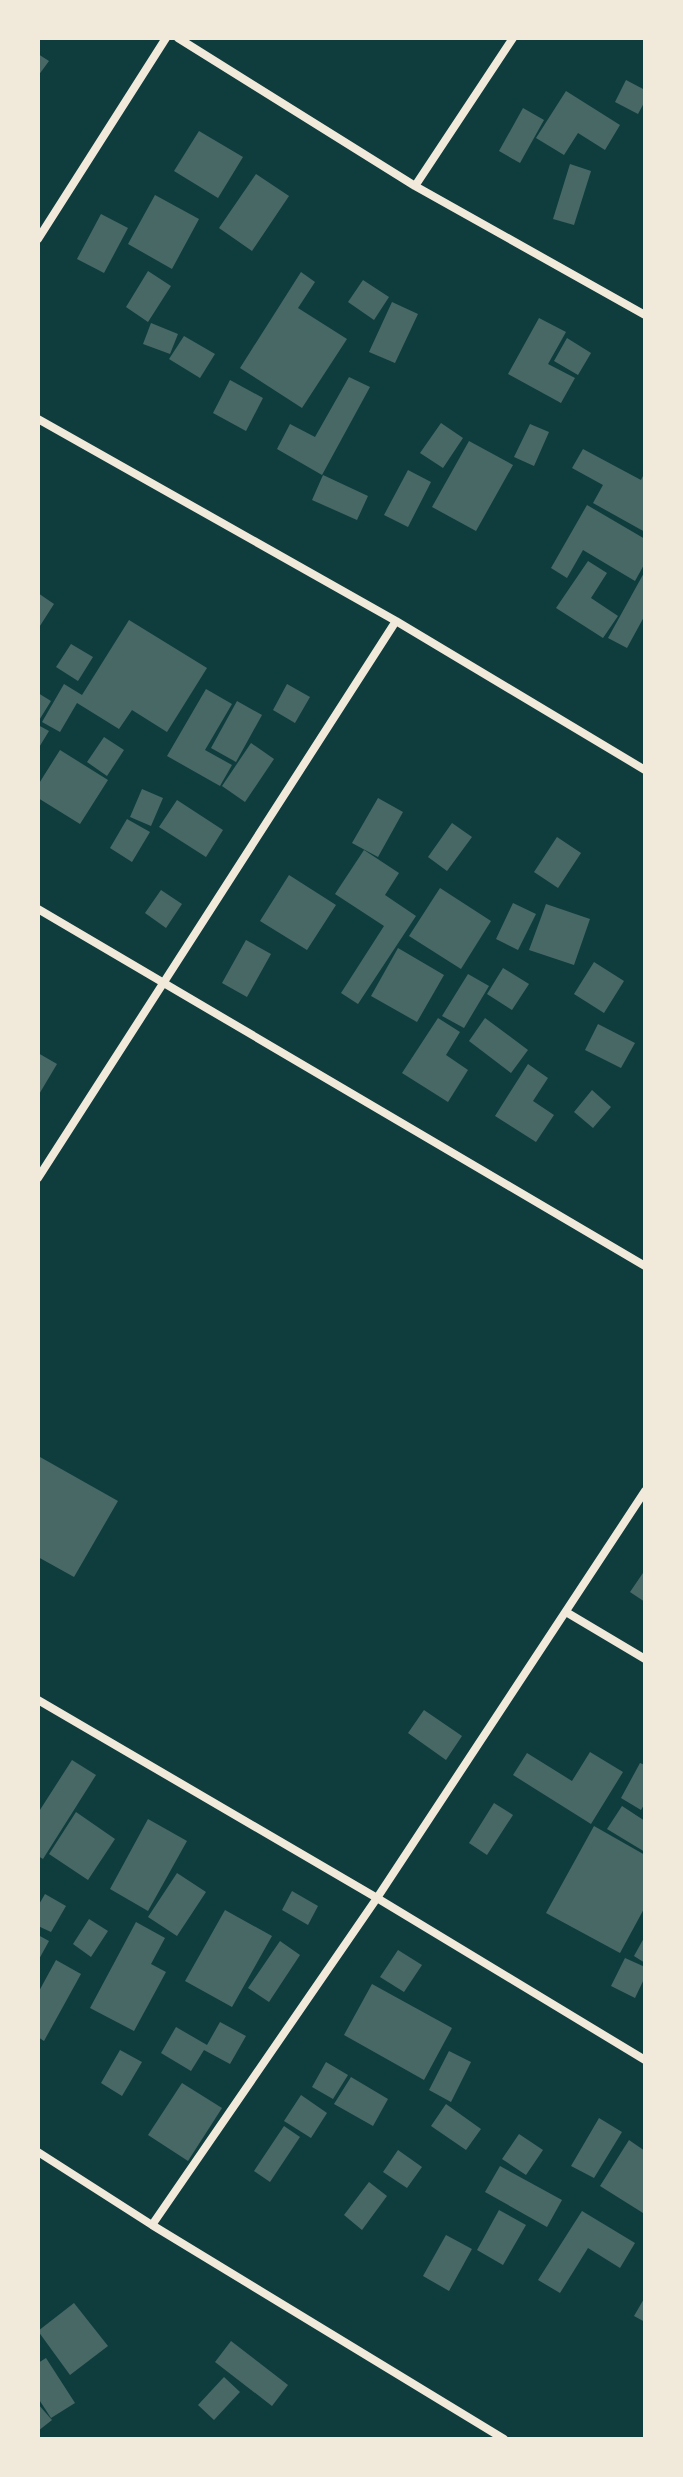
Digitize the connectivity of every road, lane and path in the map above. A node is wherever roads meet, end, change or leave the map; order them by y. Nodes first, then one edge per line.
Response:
1 (166, 38) edge
2 (178, 38) edge
3 (513, 38) edge
4 (415, 186) junction
5 (38, 239) edge
6 (645, 315) edge
7 (38, 419) edge
8 (396, 621) junction
9 (645, 770) edge
10 (38, 909) edge
11 (164, 984) junction
12 (38, 1178) edge
13 (645, 1266) edge
14 (645, 1491) edge
15 (566, 1612) junction
16 (645, 1659) edge
17 (38, 1700) edge
18 (377, 1898) junction
19 (645, 2060) edge
20 (38, 2152) edge
21 (152, 2225) junction
22 (504, 2439) edge

1 - 5 street
2 - 4 street
3 - 4 street
4 - 6 street
7 - 8 street
8 - 9 street
8 - 11 street
10 - 11 street
11 - 12 street
11 - 13 street
14 - 15 street
15 - 16 street
15 - 18 street
17 - 18 street
18 - 19 street
18 - 21 street
20 - 21 street
21 - 22 street

